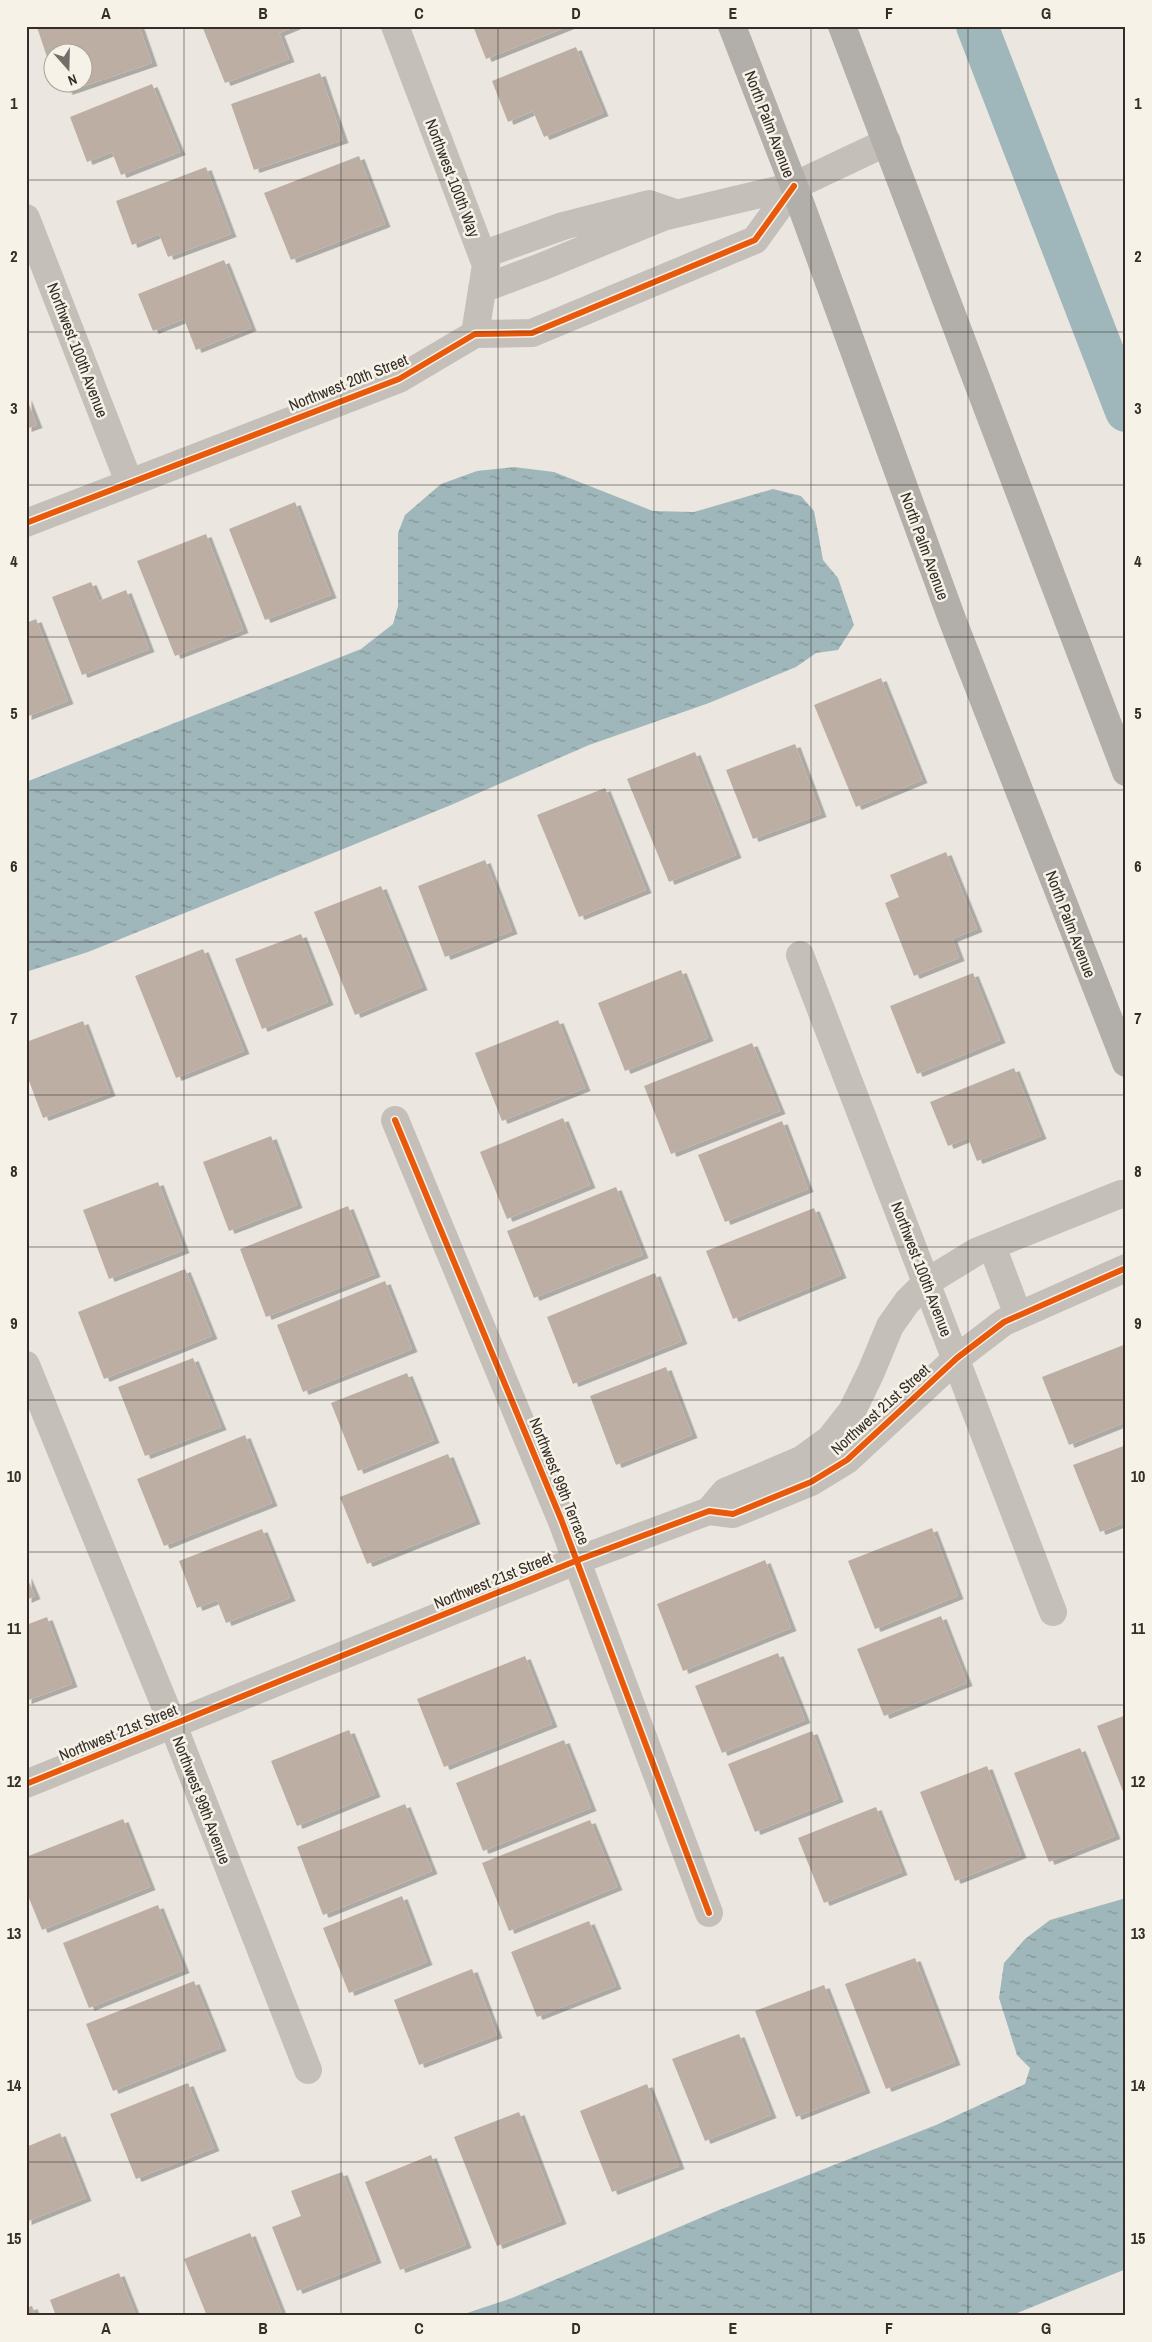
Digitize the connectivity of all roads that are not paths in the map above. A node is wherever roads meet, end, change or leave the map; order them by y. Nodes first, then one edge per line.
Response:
1 (395, 26) edge
2 (732, 26) edge
3 (842, 26) edge
4 (887, 142) junction
5 (794, 186) junction
6 (676, 214) junction
7 (26, 218) edge
8 (482, 255) junction
9 (482, 289) junction
10 (475, 334) junction
11 (129, 482) junction
12 (26, 522) edge
13 (1126, 772) edge
14 (800, 954) dead end
15 (1126, 1063) edge
16 (395, 1120) dead end
17 (1126, 1195) edge
18 (992, 1246) junction
19 (1126, 1268) edge
20 (927, 1282) junction
21 (1018, 1315) junction
22 (956, 1358) junction
23 (26, 1365) edge
24 (708, 1511) junction
25 (578, 1560) junction
26 (1053, 1612) dead end
27 (173, 1725) junction
28 (26, 1784) edge
29 (709, 1913) dead end
30 (308, 2070) dead end

1 - 8 street, Northwest 100th Way
2 - 5 main road, North Palm Avenue
3 - 4 main road
4 - 5 street, Northwest 20th Street
4 - 13 main road
5 - 6 street, Northwest 20th Street
5 - 10 street, Northwest 20th Street
5 - 15 main road, North Palm Avenue
6 - 8 street
6 - 9 street, Northwest 20th Street
7 - 11 street, Northwest 100th Avenue
8 - 9 street, Northwest 100th Way
9 - 10 street, Northwest 100th Way
10 - 11 street, Northwest 20th Street
11 - 12 street, Northwest 20th Street
14 - 20 street, Northwest 100th Avenue
16 - 25 street, Northwest 99th Terrace
17 - 18 street, Northwest 21st Street
18 - 20 street, Northwest 21st Street
18 - 21 street
19 - 21 street, Northwest 21st Street
20 - 22 street, Northwest 100th Avenue
20 - 24 street, Northwest 21st Street
21 - 22 street, Northwest 21st Street
22 - 24 street, Northwest 21st Street
22 - 26 street, Northwest 100th Avenue
23 - 27 street, Northwest 99th Avenue
24 - 25 street, Northwest 21st Street
25 - 27 street, Northwest 21st Street
25 - 29 street, Northwest 99th Terrace
27 - 28 street, Northwest 21st Street
27 - 30 street, Northwest 99th Avenue

